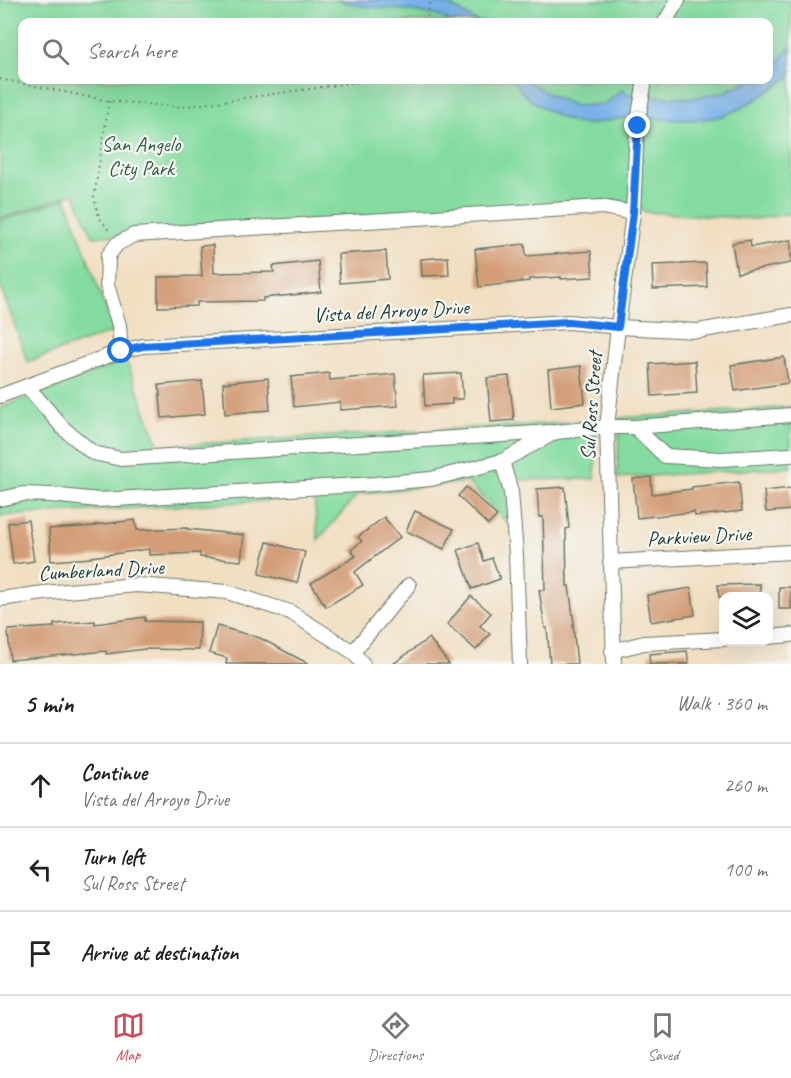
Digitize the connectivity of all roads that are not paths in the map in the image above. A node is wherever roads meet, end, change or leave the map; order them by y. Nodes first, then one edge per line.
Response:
1 (678, 0) edge
2 (667, 18) edge
3 (644, 84) edge
4 (633, 213) junction
5 (791, 315) edge
6 (618, 327) junction
7 (121, 351) junction
8 (27, 386) junction
9 (0, 396) edge
10 (791, 415) edge
11 (607, 427) junction
12 (635, 427) junction
13 (556, 432) junction
14 (791, 455) edge
15 (502, 461) junction
16 (0, 499) edge
17 (791, 552) edge
18 (610, 562) junction
19 (409, 585) dead end
20 (0, 599) edge
21 (791, 635) edge
22 (773, 637) edge
23 (719, 639) edge
24 (353, 652) junction
25 (613, 657) edge
26 (363, 664) edge
27 (520, 664) edge

1 - 2 street
3 - 4 street, Sul Ross Street
4 - 6 street, Sul Ross Street
4 - 7 street
5 - 6 street, Vista del Arroyo Drive
6 - 7 street, Vista del Arroyo Drive
6 - 11 street, Sul Ross Street
7 - 8 street, Vista del Arroyo Drive
8 - 9 street, Vista del Arroyo Drive
8 - 13 street
10 - 12 street
11 - 12 street
11 - 13 street
11 - 18 street, Sul Ross Street
12 - 14 street
13 - 15 street
15 - 16 street
15 - 27 street
17 - 18 street, Parkview Drive
18 - 25 street, Sul Ross Street
19 - 24 street
20 - 24 street, Cumberland Drive
21 - 22 street
23 - 25 street
24 - 26 street, Cumberland Drive

